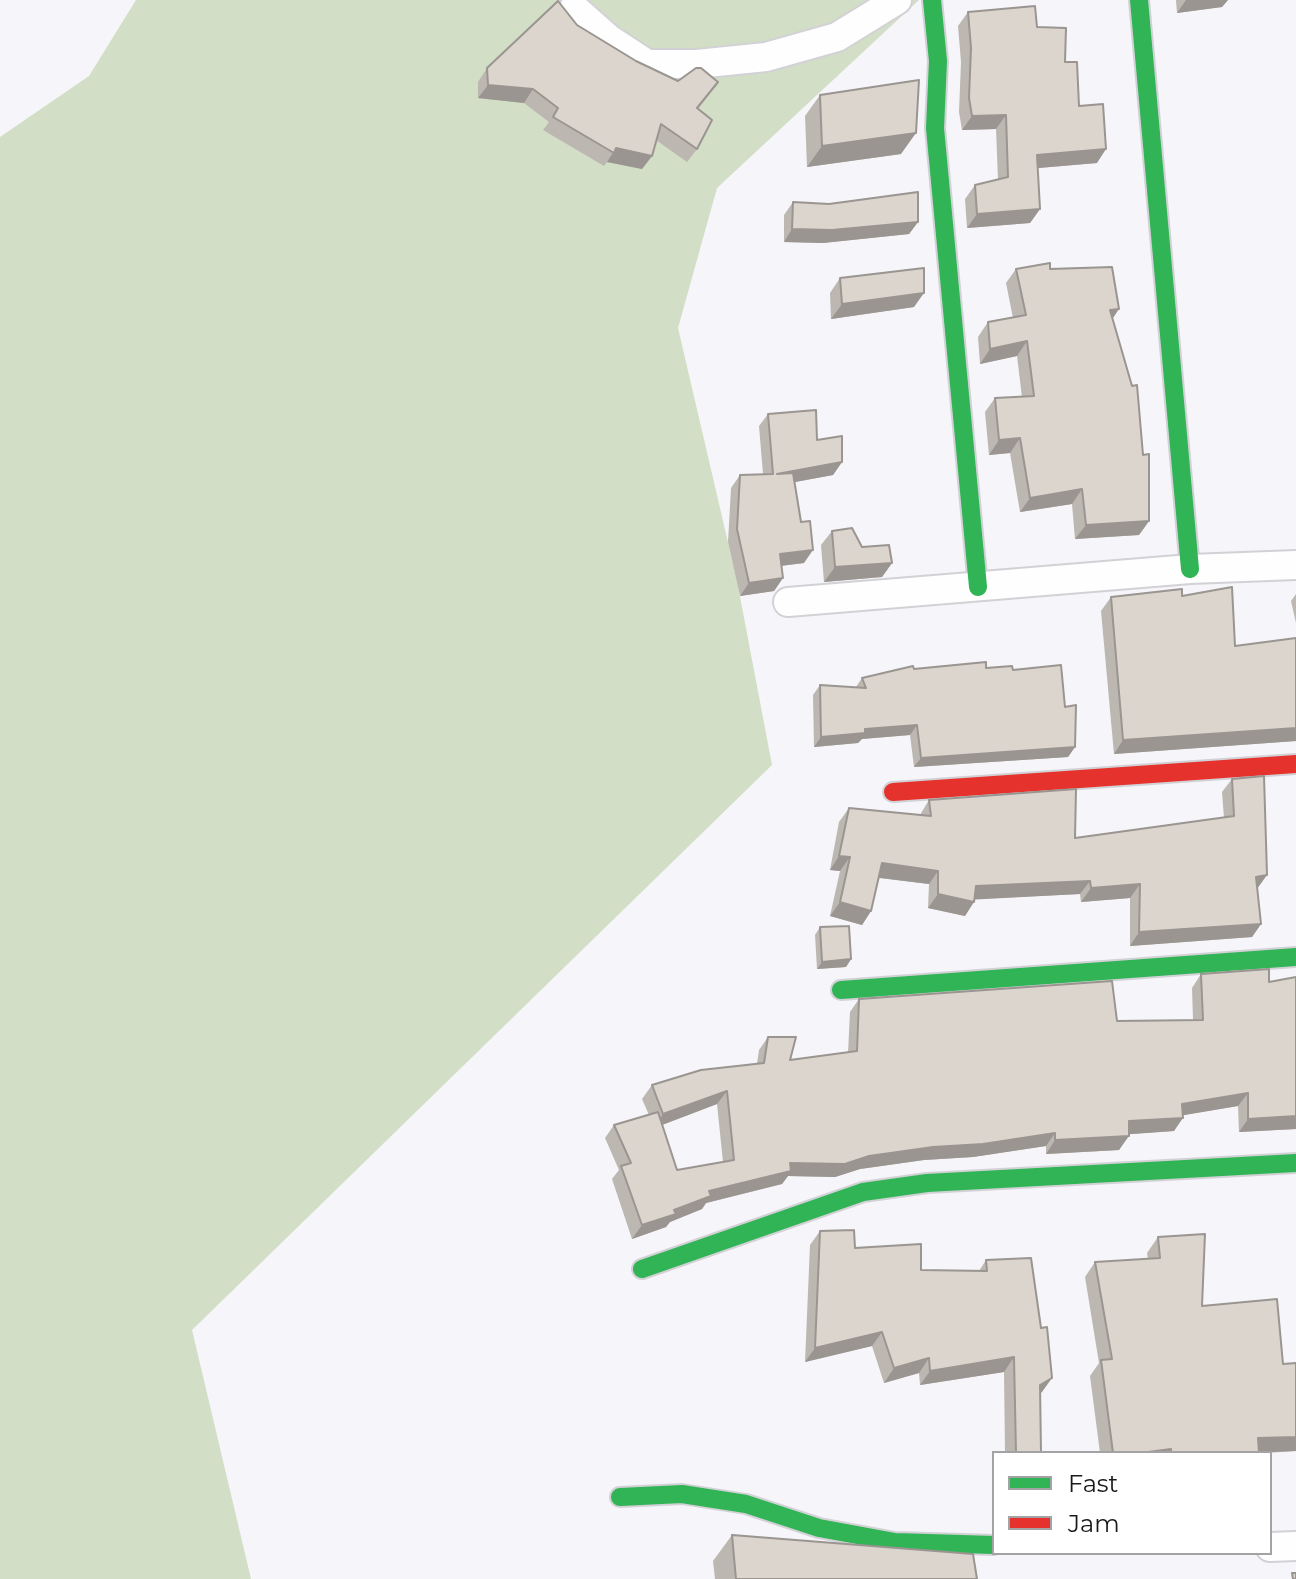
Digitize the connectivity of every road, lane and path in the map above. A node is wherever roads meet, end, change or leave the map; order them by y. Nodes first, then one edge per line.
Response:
1 (897, 0) edge
2 (932, 0) edge
3 (1139, 0) edge
4 (574, 8) dead end
5 (1296, 565) edge
6 (1190, 569) junction
7 (978, 587) junction
8 (788, 602) dead end
9 (1296, 764) edge
10 (893, 792) dead end
11 (1296, 957) edge
12 (841, 990) dead end
13 (1296, 1163) edge
14 (642, 1269) dead end
15 (620, 1497) dead end
16 (992, 1545) edge
17 (1296, 1546) edge
18 (1272, 1547) edge

1 - 4 street
2 - 7 street
3 - 6 street
5 - 6 street
6 - 7 street
7 - 8 street
9 - 10 street
11 - 12 street
13 - 14 street
15 - 16 street
17 - 18 street

